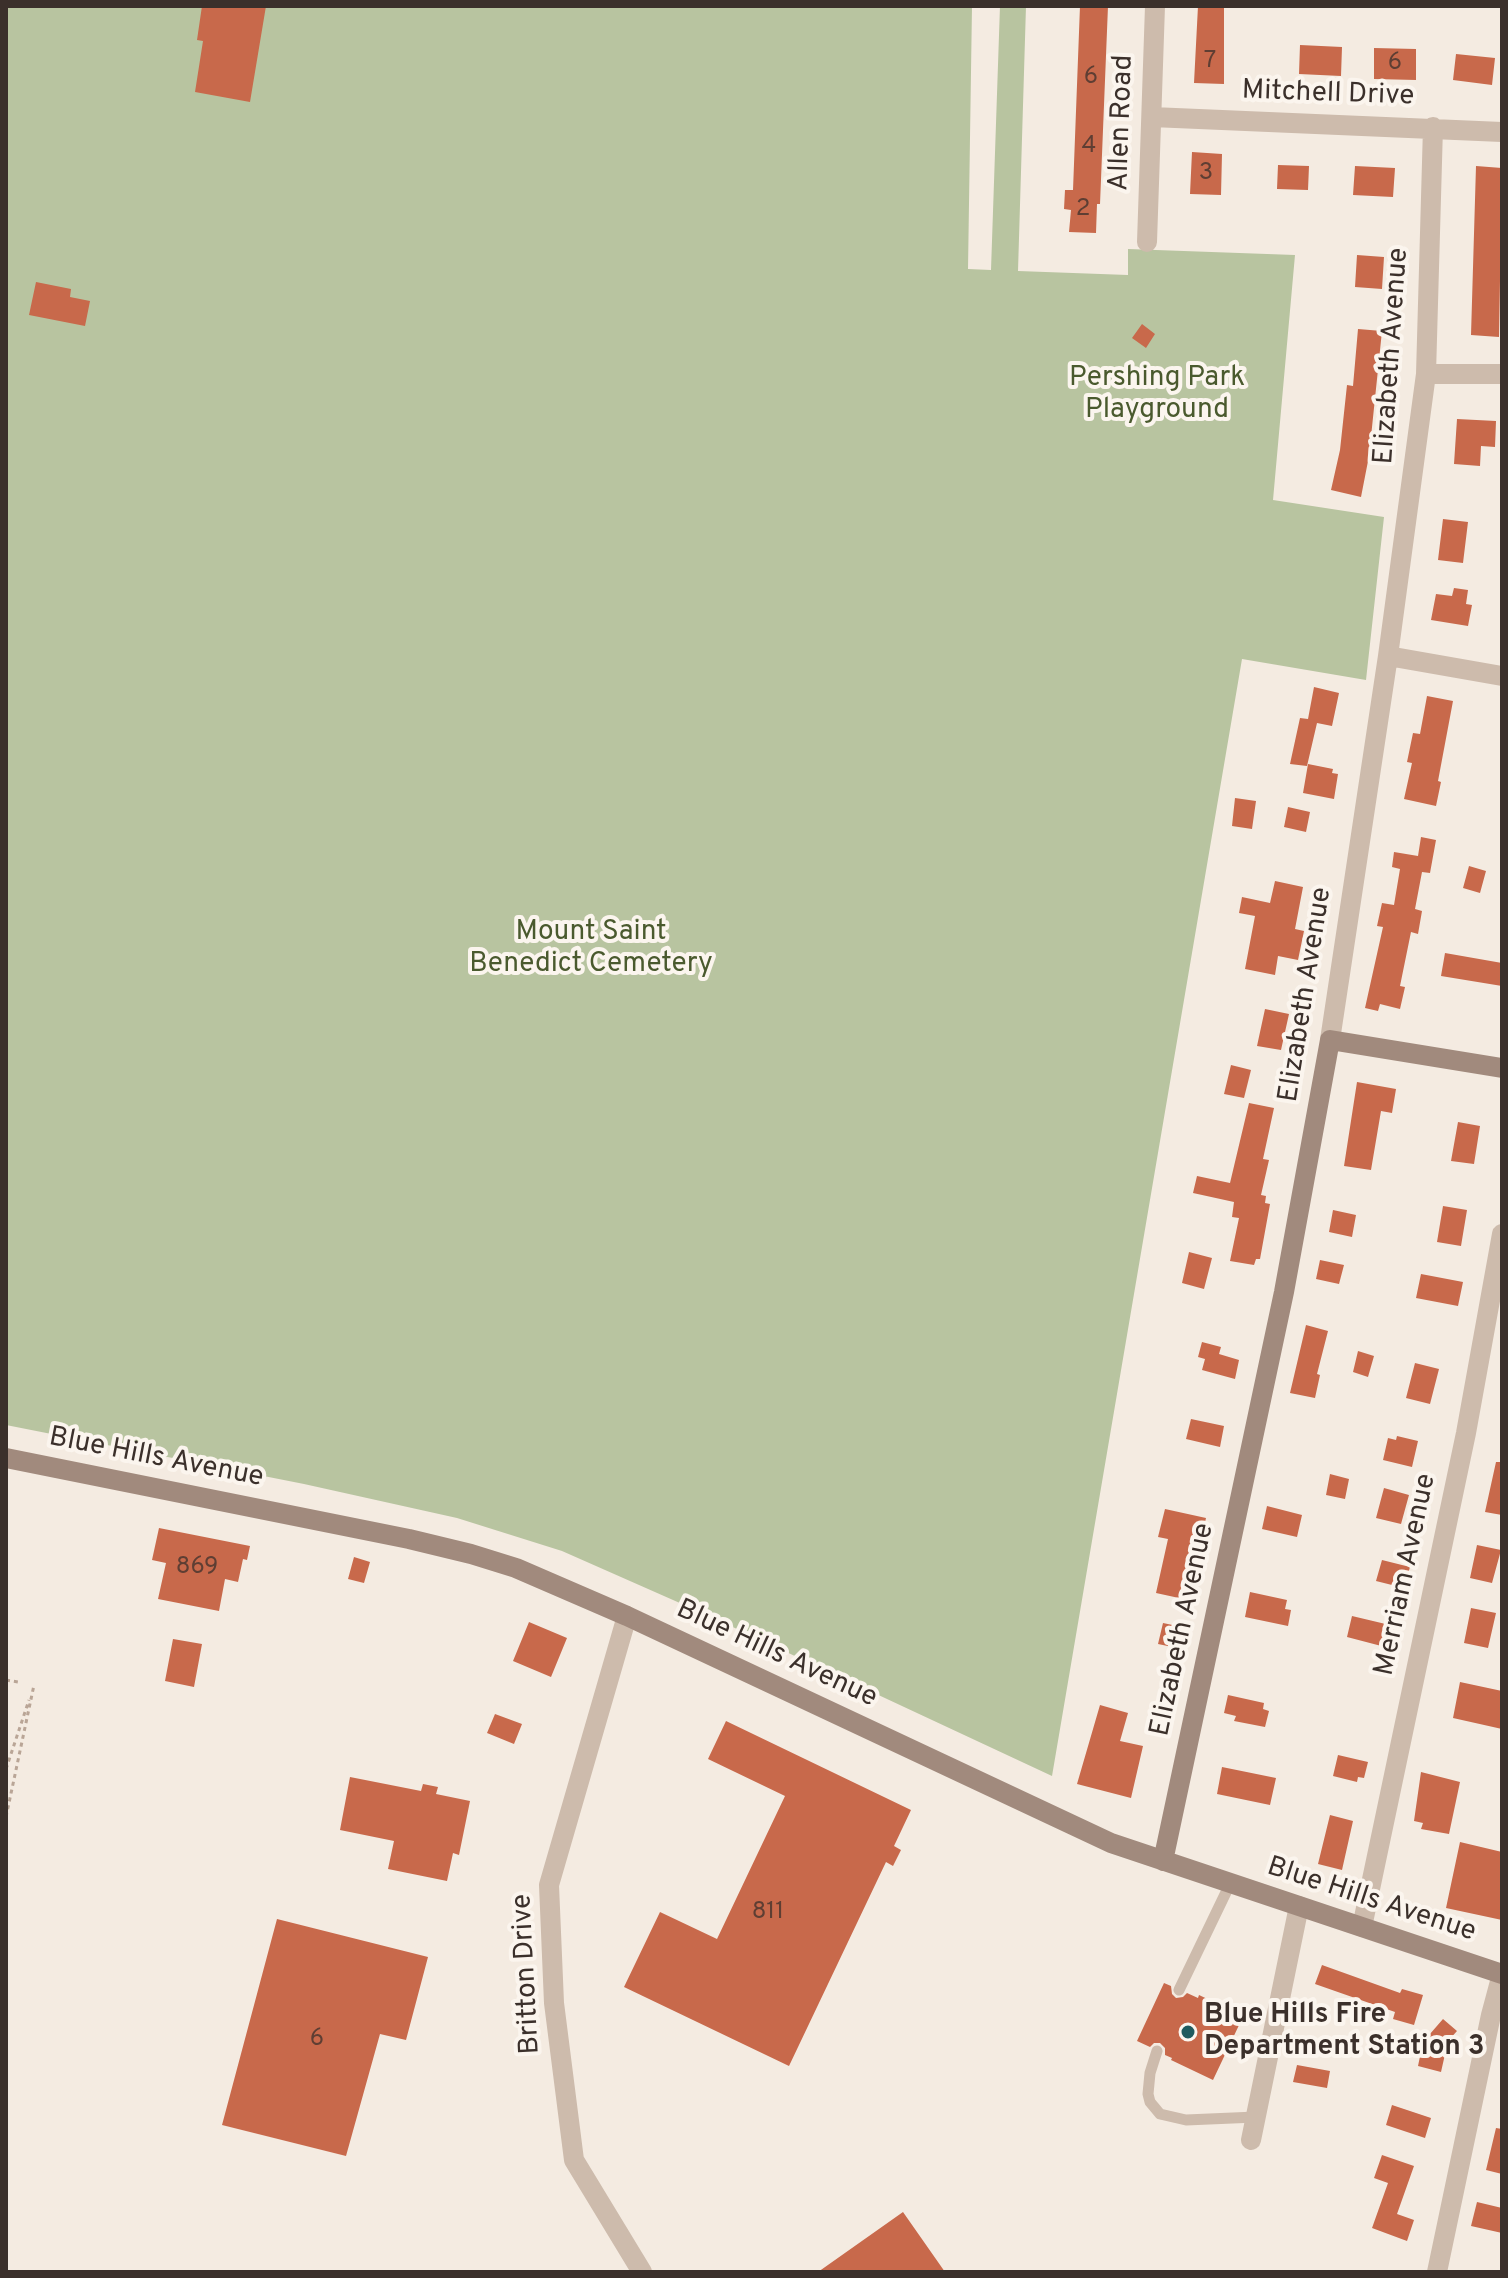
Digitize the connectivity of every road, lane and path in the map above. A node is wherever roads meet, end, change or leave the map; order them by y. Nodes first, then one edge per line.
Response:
1 (1155, 6) edge
2 (1152, 117) junction
3 (1433, 127) junction
4 (1502, 132) edge
5 (1147, 242) dead end
6 (1426, 374) junction
7 (1502, 374) edge
8 (1388, 656) junction
9 (1502, 676) edge
10 (1330, 1040) junction
11 (1502, 1068) edge
12 (1502, 1234) edge
13 (6, 1458) edge
14 (627, 1616) junction
15 (6, 1680) edge
16 (18, 1682) dead end
17 (6, 1769) edge
18 (6, 1817) edge
19 (1163, 1861) junction
20 (1230, 1884) junction
21 (1299, 1906) junction
22 (1362, 1927) junction
23 (1502, 1974) edge
24 (1179, 1990) dead end
25 (1157, 2051) dead end
26 (1256, 2117) junction
27 (1251, 2140) dead end
28 (642, 2272) edge
29 (1437, 2272) edge

1 - 2 street, Allen Road
2 - 3 street, Mitchell Drive
2 - 5 street, Allen Road
3 - 4 street, Mitchell Drive
3 - 6 street, Elizabeth Avenue
6 - 7 street
6 - 8 street, Elizabeth Avenue
8 - 9 street
8 - 10 street, Elizabeth Avenue
10 - 11 main road
10 - 19 main road, Elizabeth Avenue
12 - 22 street, Merriam Avenue
13 - 14 main road, Blue Hills Avenue
14 - 19 main road, Blue Hills Avenue
14 - 28 street, Britton Drive
15 - 16 path
17 - 18 path
19 - 20 main road, Blue Hills Avenue
20 - 21 main road, Blue Hills Avenue
20 - 24 lane
21 - 22 main road, Blue Hills Avenue
21 - 26 street
22 - 23 main road, Blue Hills Avenue
23 - 29 street
25 - 26 lane
26 - 27 street

